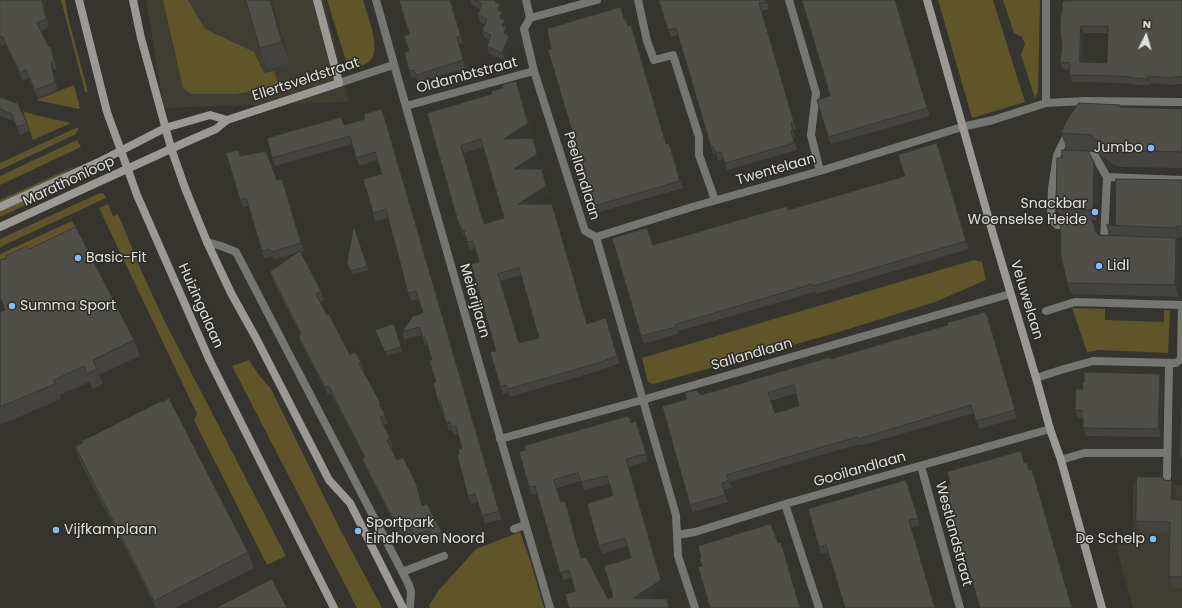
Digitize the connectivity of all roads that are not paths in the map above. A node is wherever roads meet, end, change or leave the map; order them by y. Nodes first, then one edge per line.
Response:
1 (79, 0) edge
2 (133, 0) edge
3 (317, 0) edge
4 (376, 0) edge
5 (526, 0) edge
6 (597, 0) edge
7 (638, 0) edge
8 (789, 0) edge
9 (926, 0) edge
10 (1046, 0) edge
11 (530, 18) junction
12 (393, 66) junction
13 (534, 72) junction
14 (339, 83) junction
15 (1182, 102) edge
16 (1046, 103) junction
17 (406, 106) junction
18 (227, 120) junction
19 (1074, 121) edge
20 (962, 127) junction
21 (165, 128) junction
22 (171, 148) junction
23 (120, 152) junction
24 (1064, 155) junction
25 (126, 169) junction
26 (820, 171) junction
27 (1107, 177) junction
28 (1182, 180) edge
29 (715, 200) junction
30 (0, 207) edge
31 (1081, 226) edge
32 (0, 227) edge
33 (596, 237) junction
34 (207, 242) junction
35 (1112, 242) edge
36 (1010, 294) junction
37 (1182, 305) edge
38 (1046, 311) dead end
39 (1169, 363) junction
40 (1036, 378) junction
41 (642, 400) junction
42 (1050, 429) junction
43 (500, 439) junction
44 (1167, 453) junction
45 (1061, 460) junction
46 (921, 466) junction
47 (1167, 478) dead end
48 (785, 504) junction
49 (525, 525) junction
50 (514, 529) dead end
51 (677, 536) junction
52 (444, 556) dead end
53 (402, 572) junction
54 (334, 608) edge
55 (403, 608) edge
56 (410, 608) edge
57 (550, 608) edge
58 (695, 608) edge
59 (819, 608) edge
60 (960, 608) edge
61 (1102, 608) edge

1 - 23 main road, Huizingalaan
2 - 21 main road
3 - 14 main road
4 - 12 street, Meierijlaan
5 - 11 street, Peellandlaan
6 - 11 street
7 - 29 street
8 - 26 street
9 - 20 main road, Veluwelaan
10 - 16 street
11 - 13 street, Peellandlaan
12 - 14 street, Ellertsveldstraat
12 - 17 street, Meierijlaan
13 - 17 street, Oldambtstraat
13 - 33 street, Peellandlaan
14 - 18 main road, Ellertsveldstraat
15 - 16 street, Twentelaan
16 - 20 street, Twentelaan
17 - 43 street, Meierijlaan
18 - 21 main road
18 - 22 main road, Ellertsveldstraat
19 - 24 street
20 - 26 street, Twentelaan
20 - 36 main road, Veluwelaan
21 - 22 main road
21 - 23 main road, Marathonloop
22 - 25 main road, Marathonloop
22 - 34 main road
23 - 25 main road, Huizingalaan
23 - 30 main road, Marathonloop
24 - 27 street
24 - 31 street
25 - 32 main road, Marathonloop
25 - 54 main road, Huizingalaan
26 - 29 street, Twentelaan
27 - 28 street
27 - 35 street
29 - 33 street, Twentelaan
33 - 41 street, Peellandlaan
34 - 53 street
34 - 55 main road
36 - 40 main road, Veluwelaan
36 - 41 street, Sallandlaan
37 - 38 street
37 - 39 street
39 - 40 street
39 - 44 street
40 - 42 main road, Veluwelaan
41 - 43 street, Sallandlaan
41 - 51 street, Peellandlaan
42 - 45 main road, Veluwelaan
42 - 46 street, Gooilandlaan
43 - 49 street, Meierijlaan
44 - 45 street
44 - 47 street
45 - 61 main road, Veluwelaan
46 - 48 street, Gooilandlaan
46 - 60 street, Westlandstraat
48 - 51 street, Gooilandlaan
48 - 59 street
49 - 50 street
49 - 57 street, Meierijlaan
51 - 58 street, Peellandlaan
52 - 53 street
53 - 56 street

